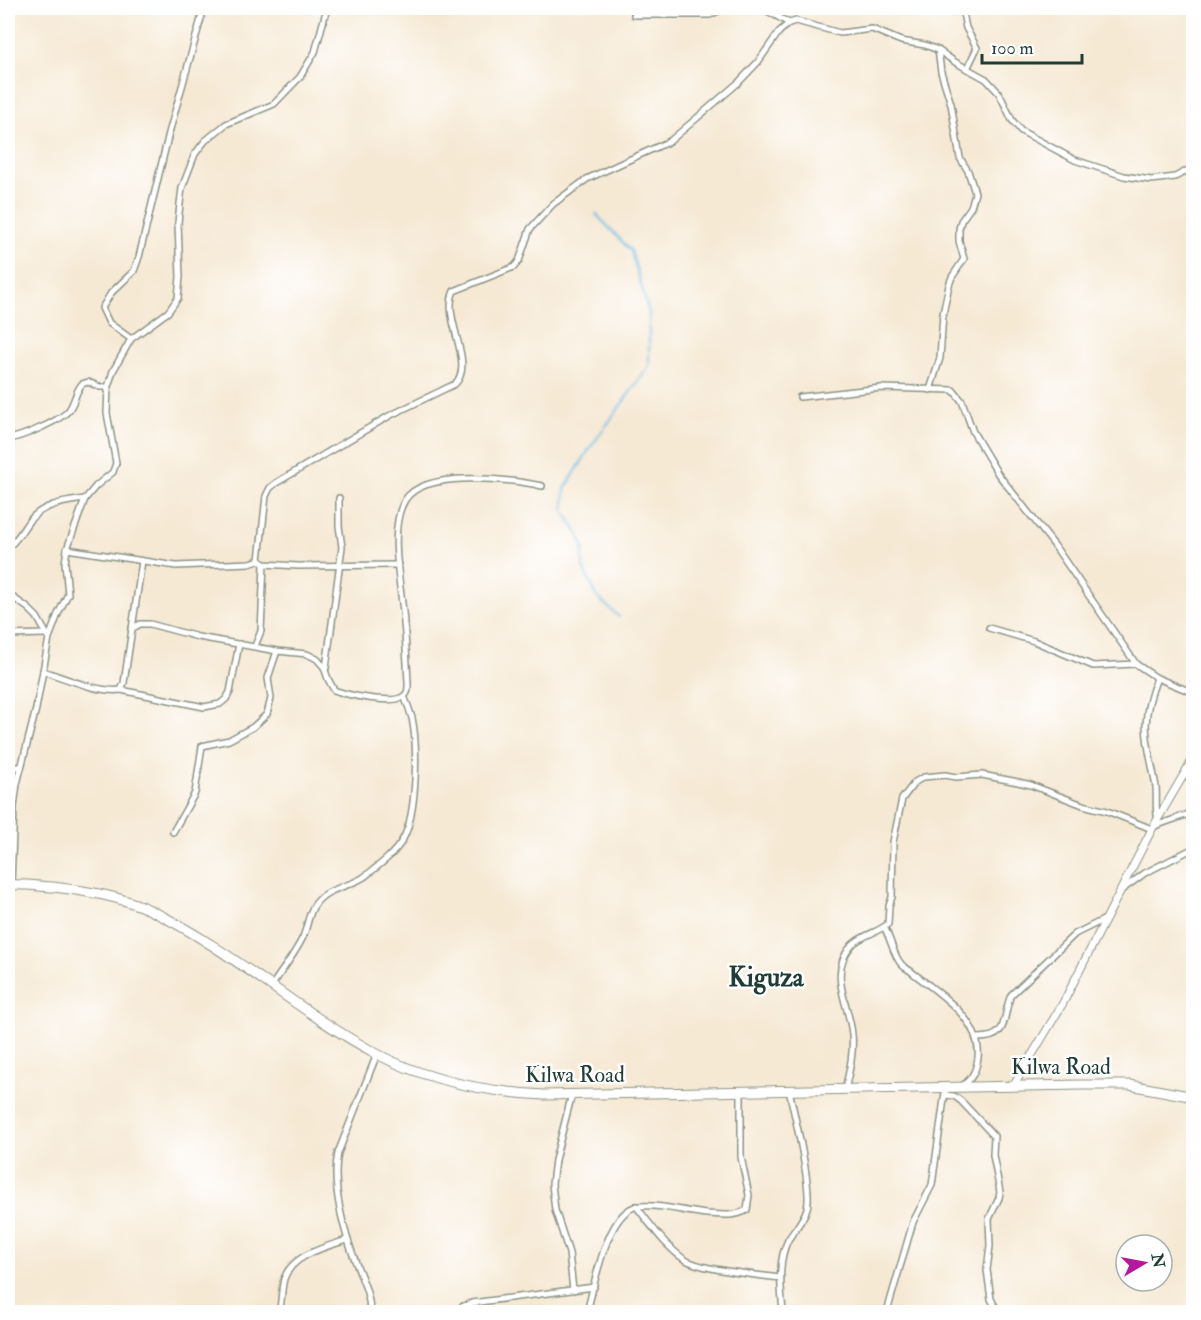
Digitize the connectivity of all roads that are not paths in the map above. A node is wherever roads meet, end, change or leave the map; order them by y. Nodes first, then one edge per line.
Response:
1 (204, 8) edge
2 (327, 8) edge
3 (724, 8) edge
4 (762, 8) edge
5 (962, 8) edge
6 (634, 15) dead end
7 (789, 23) junction
8 (938, 50) junction
9 (967, 69) junction
10 (1194, 167) edge
11 (131, 339) junction
12 (108, 387) junction
13 (930, 390) junction
14 (800, 397) dead end
15 (8, 439) edge
16 (542, 486) dead end
17 (85, 498) junction
18 (339, 498) dead end
19 (8, 547) edge
20 (68, 549) junction
21 (259, 560) junction
22 (142, 561) junction
23 (264, 564) junction
24 (338, 564) junction
25 (398, 565) junction
26 (8, 594) edge
27 (989, 628) dead end
28 (131, 629) junction
29 (8, 635) edge
30 (48, 636) junction
31 (239, 644) junction
32 (255, 646) junction
33 (277, 651) junction
34 (1136, 664) junction
35 (326, 670) junction
36 (43, 671) junction
37 (1157, 678) junction
38 (121, 690) junction
39 (1194, 693) edge
40 (404, 696) junction
41 (1194, 757) edge
42 (8, 767) edge
43 (21, 767) junction
44 (1194, 812) edge
45 (1155, 825) junction
46 (173, 832) dead end
47 (1194, 848) edge
48 (9, 884) edge
49 (1123, 890) junction
50 (1105, 918) junction
51 (884, 927) junction
52 (271, 987) junction
53 (976, 1038) junction
54 (377, 1054) junction
55 (1014, 1085) junction
56 (963, 1086) junction
57 (789, 1090) junction
58 (845, 1090) junction
59 (741, 1091) junction
60 (945, 1091) junction
61 (572, 1094) junction
62 (1194, 1097) edge
63 (636, 1206) junction
64 (347, 1240) junction
65 (781, 1278) junction
66 (594, 1287) junction
67 (573, 1290) junction
68 (279, 1312) edge
69 (370, 1312) edge
70 (458, 1312) edge
71 (587, 1312) edge
72 (783, 1312) edge
73 (887, 1312) edge
74 (998, 1312) edge

1 - 11 street
2 - 11 street
3 - 6 street
4 - 7 street
5 - 9 street
7 - 8 street
7 - 21 street
8 - 9 street
8 - 13 street
9 - 10 street
11 - 12 street
12 - 15 street
12 - 17 street
13 - 14 street
13 - 34 street
16 - 25 street
17 - 19 street
17 - 20 street
18 - 24 street
20 - 22 street
20 - 30 street
21 - 22 street
21 - 23 street
22 - 28 street
23 - 24 street
23 - 32 street
24 - 25 street
24 - 35 street
25 - 40 street
26 - 30 street
27 - 34 street
28 - 31 street
28 - 38 street
29 - 30 street
30 - 36 street
31 - 32 street
31 - 38 street
32 - 33 street
33 - 35 street
33 - 46 street
34 - 37 street
35 - 40 street
36 - 38 street
36 - 43 street
37 - 39 street
37 - 45 street
40 - 52 street
41 - 45 street
42 - 43 street
43 - 48 street
44 - 45 street
45 - 49 street
45 - 51 street
47 - 49 street
48 - 52 highway, Kilwa Road
49 - 50 street
50 - 53 street
50 - 55 street
51 - 53 street
51 - 58 street
52 - 54 highway, Kilwa Road
53 - 56 street
54 - 61 highway, Kilwa Road
54 - 64 street
55 - 56 highway, Kilwa Road
55 - 62 highway, Kilwa Road
56 - 60 highway, Kilwa Road
57 - 58 highway, Kilwa Road
57 - 59 highway, Kilwa Road
57 - 65 street
58 - 60 highway, Kilwa Road
59 - 61 highway, Kilwa Road
59 - 63 street
60 - 73 street
60 - 74 street
61 - 67 street
63 - 65 street
63 - 66 street
64 - 68 street
64 - 69 street
65 - 72 street
66 - 67 street
66 - 71 street
67 - 70 street

